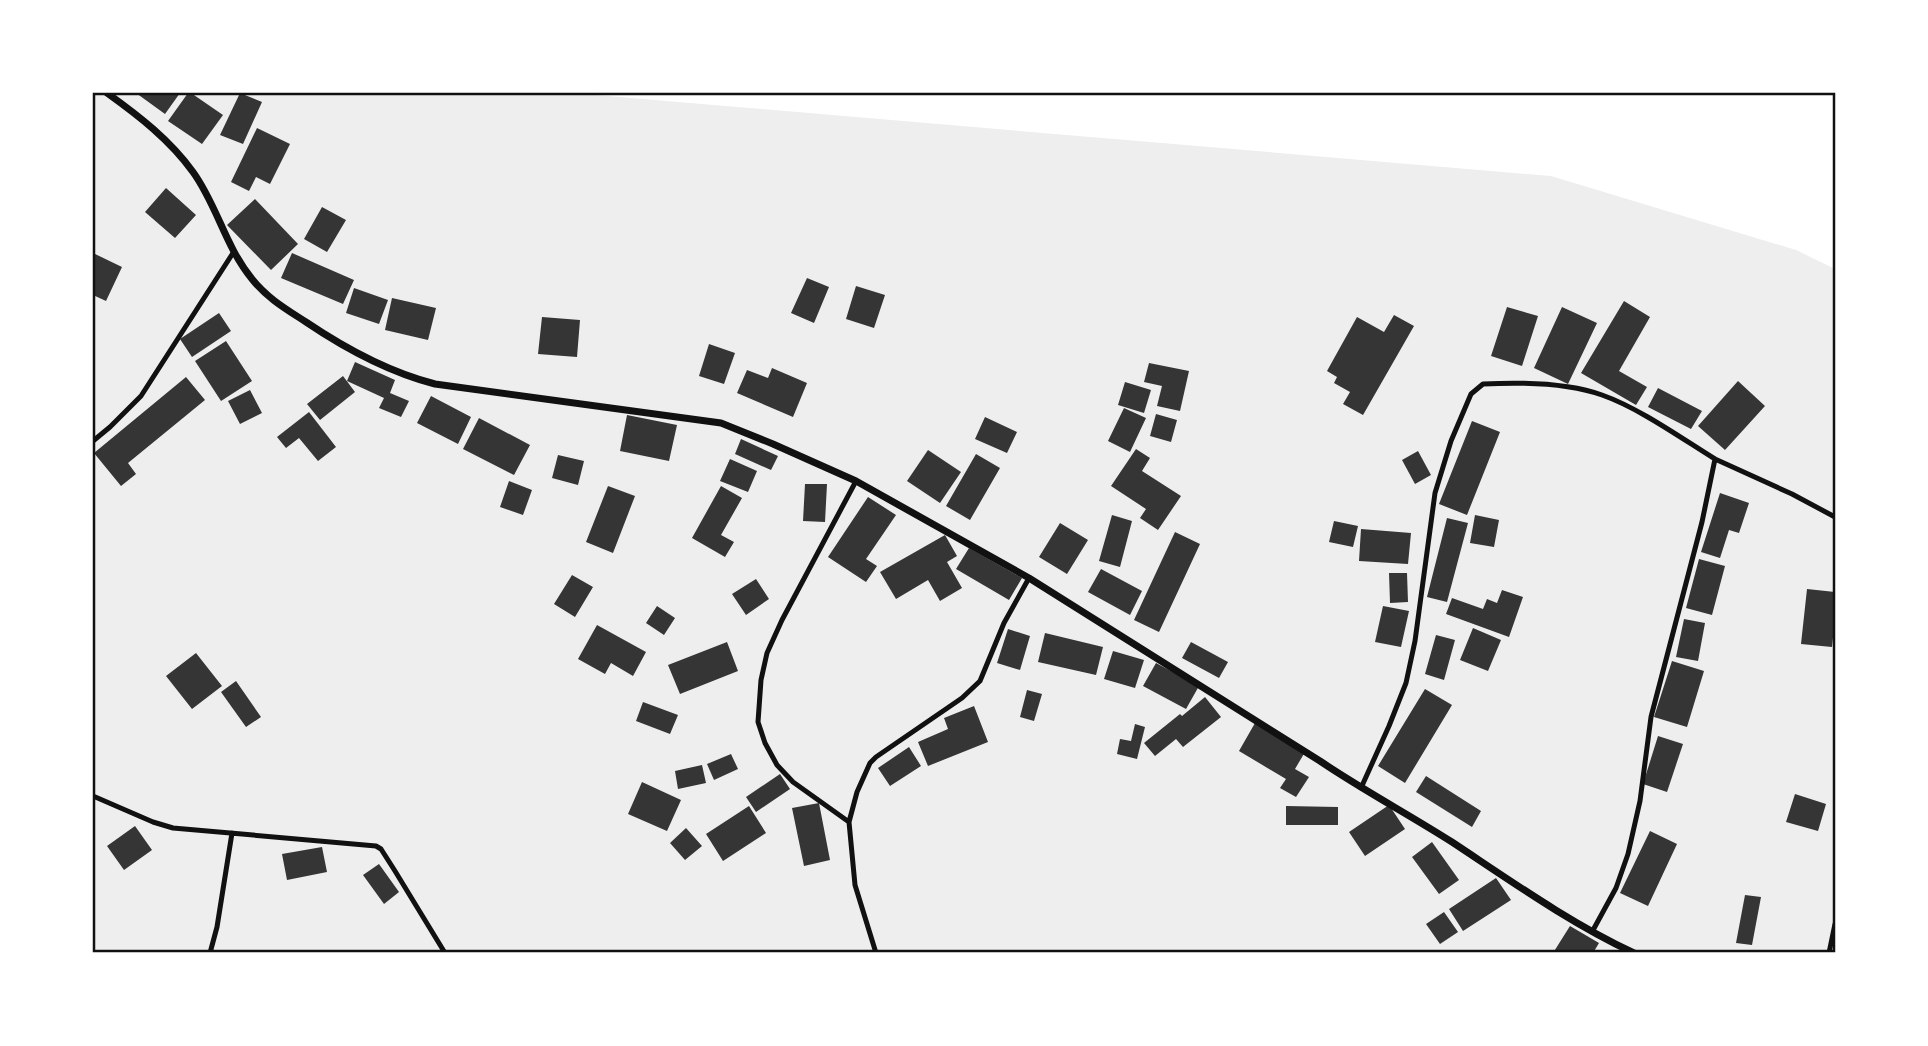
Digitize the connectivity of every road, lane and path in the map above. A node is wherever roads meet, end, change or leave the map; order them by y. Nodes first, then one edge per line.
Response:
1 (107, 93) edge
2 (233, 253) junction
3 (93, 441) edge
4 (1715, 459) junction
5 (856, 481) junction
6 (1835, 517) edge
7 (1029, 578) junction
8 (1361, 788) junction
9 (93, 796) edge
10 (849, 822) junction
11 (232, 834) junction
12 (1835, 924) edge
13 (1592, 933) junction
14 (210, 953) edge
15 (445, 953) edge
16 (876, 953) edge
17 (1634, 953) edge
18 (1829, 953) edge

1 - 2 street
2 - 3 lane
2 - 5 street
4 - 6 lane
4 - 8 lane
4 - 13 lane
5 - 7 street
5 - 10 lane
7 - 8 street
7 - 10 lane
8 - 13 street
9 - 11 lane
10 - 16 lane
11 - 14 lane
11 - 15 lane
12 - 18 lane
13 - 17 street

